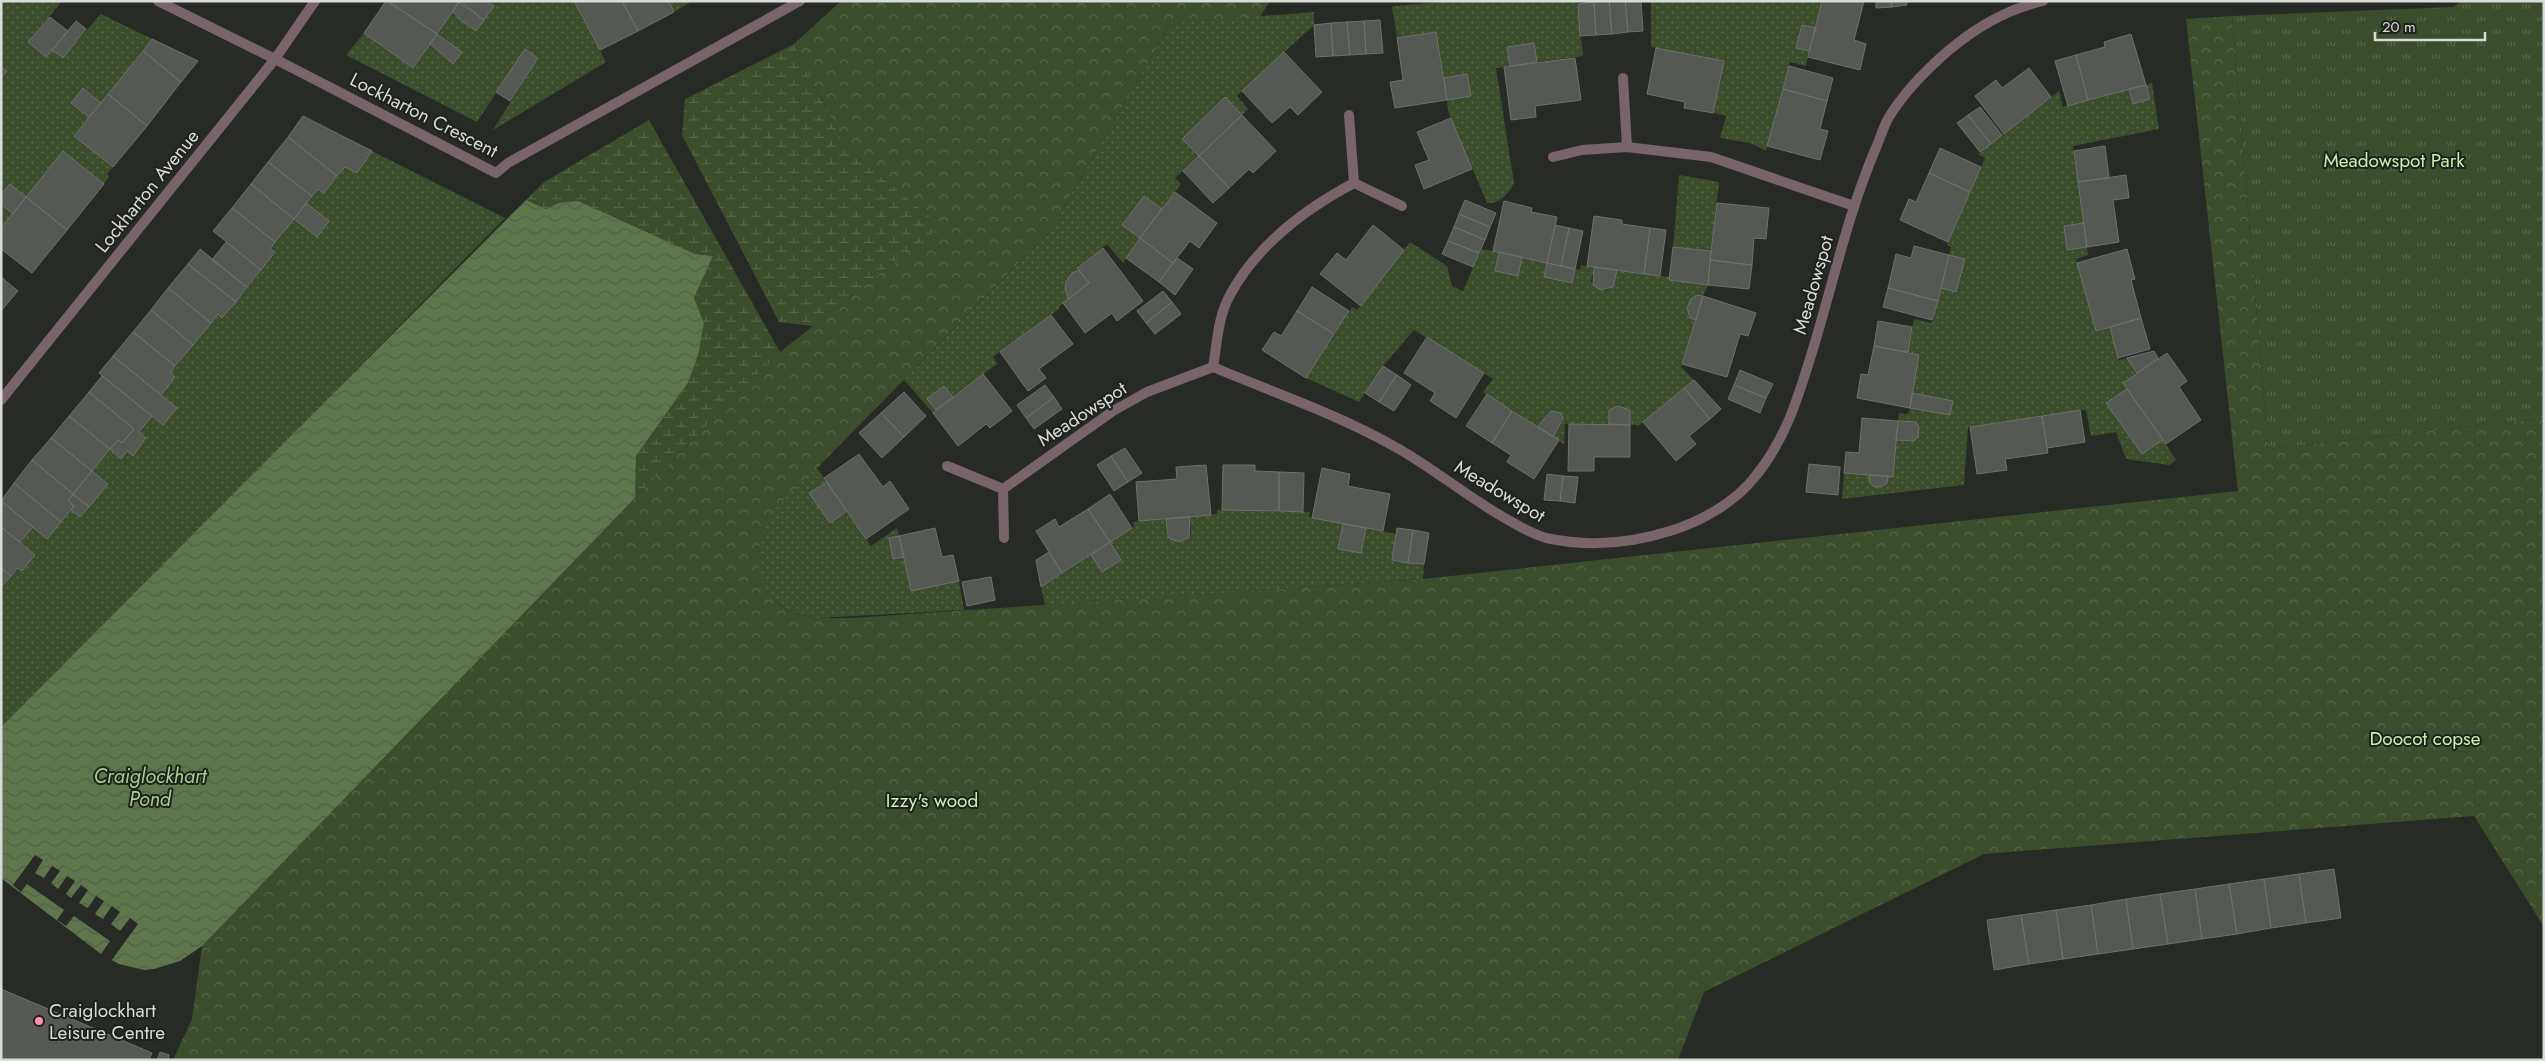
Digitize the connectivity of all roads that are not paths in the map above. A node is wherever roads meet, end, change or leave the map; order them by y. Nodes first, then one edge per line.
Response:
1 (158, 1) edge
2 (315, 1) edge
3 (800, 1) edge
4 (2043, 1) edge
5 (275, 59) junction
6 (1623, 78) dead end
7 (1350, 114) dead end
8 (1626, 147) junction
9 (1553, 157) dead end
10 (1354, 183) junction
11 (1402, 206) dead end
12 (1854, 206) junction
13 (1213, 367) junction
14 (1, 400) edge
15 (947, 466) dead end
16 (1003, 489) junction
17 (1004, 538) dead end

1 - 5 street, Lockharton Crescent
2 - 5 street, Lockharton Avenue
3 - 5 street, Lockharton Crescent
4 - 12 street, Meadowspot
5 - 14 street, Lockharton Avenue
6 - 8 street
7 - 10 street
8 - 9 street
8 - 12 street
10 - 11 street
10 - 13 street
12 - 13 street, Meadowspot
13 - 16 street, Meadowspot
15 - 16 street
16 - 17 street

